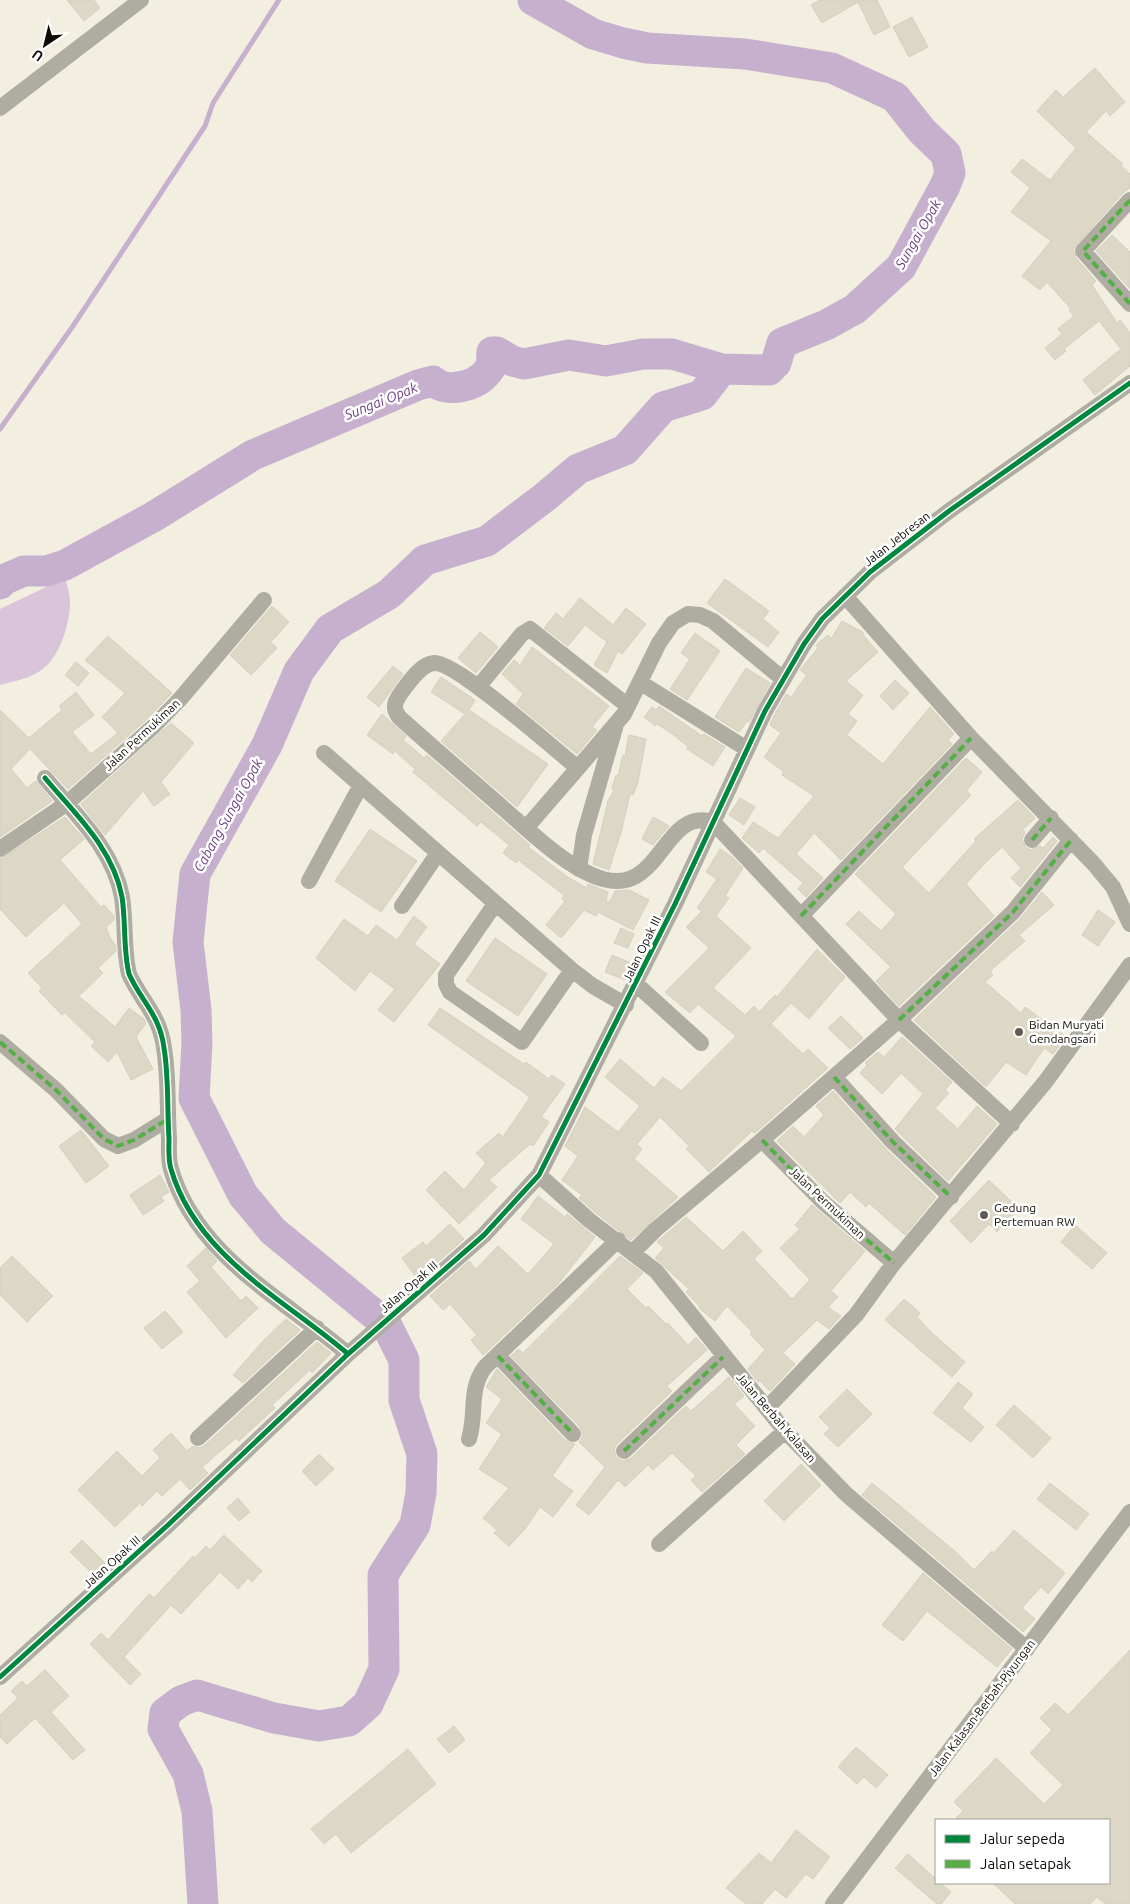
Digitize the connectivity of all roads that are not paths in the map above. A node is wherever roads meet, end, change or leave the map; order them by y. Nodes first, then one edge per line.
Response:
1 (141, 0) edge
2 (0, 108) edge
3 (1130, 200) edge
4 (1130, 304) edge
5 (1130, 383) edge
6 (845, 596) junction
7 (264, 600) dead end
8 (783, 679) junction
9 (641, 683) junction
10 (478, 687) junction
11 (628, 706) junction
12 (616, 723) junction
13 (971, 738) junction
14 (746, 749) junction
15 (324, 753) dead end
16 (578, 768) junction
17 (45, 778) dead end
18 (361, 785) junction
19 (66, 804) junction
20 (1052, 818) junction
21 (713, 822) junction
22 (526, 828) junction
23 (1032, 840) dead end
24 (1072, 840) junction
25 (0, 849) edge
26 (438, 853) junction
27 (579, 869) junction
28 (309, 881) dead end
29 (495, 904) junction
30 (402, 906) dead end
31 (801, 916) junction
32 (1130, 924) edge
33 (1130, 965) edge
34 (572, 970) junction
35 (636, 984) junction
36 (626, 1005) junction
37 (899, 1020) junction
38 (0, 1042) edge
39 (701, 1043) dead end
40 (834, 1077) junction
41 (168, 1119) junction
42 (1012, 1124) junction
43 (762, 1140) junction
44 (538, 1176) junction
45 (951, 1197) junction
46 (618, 1240) junction
47 (633, 1252) junction
48 (894, 1263) junction
49 (317, 1328) junction
50 (354, 1349) junction
51 (498, 1356) junction
52 (723, 1357) junction
53 (767, 1408) junction
54 (785, 1432) junction
55 (573, 1434) dead end
56 (198, 1438) dead end
57 (469, 1439) dead end
58 (624, 1451) dead end
59 (1130, 1512) edge
60 (659, 1544) dead end
61 (1027, 1649) junction
62 (0, 1677) edge
63 (833, 1904) edge

1 - 2 street
3 - 4 street
5 - 6 street, Jalan Jebresan
6 - 8 street, Jalan Jebresan
6 - 13 street
7 - 19 street, Jalan Permukiman
8 - 9 street
8 - 14 street, Jalan Jebresan
9 - 11 street
9 - 14 street
10 - 11 street
10 - 16 street
10 - 22 street
11 - 12 street
12 - 16 street
12 - 27 street
13 - 20 street
13 - 31 street
14 - 21 street, Jalan Jebresan
15 - 18 street
16 - 22 street
17 - 19 street
18 - 26 street
18 - 28 street
19 - 25 street, Jalan Permukiman
19 - 41 street
20 - 23 street
20 - 24 street
21 - 27 street
21 - 31 street
21 - 35 street, Jalan Opak III
22 - 27 street
24 - 32 street
24 - 37 street
26 - 29 street
26 - 30 street
29 - 34 street
29 - 34 street
31 - 37 street
33 - 42 street
34 - 36 street
35 - 36 street, Jalan Opak III
35 - 39 street
36 - 44 street, Jalan Opak III
37 - 40 street
37 - 42 street
38 - 41 street
40 - 43 street
40 - 45 street
41 - 49 street
42 - 45 street
43 - 47 street
43 - 48 street, Jalan Permukiman
44 - 46 street, Jalan Berbah Kalasan
44 - 50 street, Jalan Opak III
45 - 48 street
46 - 47 street, Jalan Berbah Kalasan
46 - 51 street
47 - 52 street, Jalan Berbah Kalasan
48 - 53 street
49 - 50 street
49 - 56 street
50 - 62 street, Jalan Opak III
51 - 55 street
51 - 57 street
52 - 53 street, Jalan Berbah Kalasan
52 - 58 street
53 - 54 street, Jalan Berbah Kalasan
54 - 60 street
54 - 61 street, Jalan Berbah Kalasan
59 - 61 street, Jalan Kalasan-Berbah-Piyungan
61 - 63 street, Jalan Kalasan-Berbah-Piyungan

